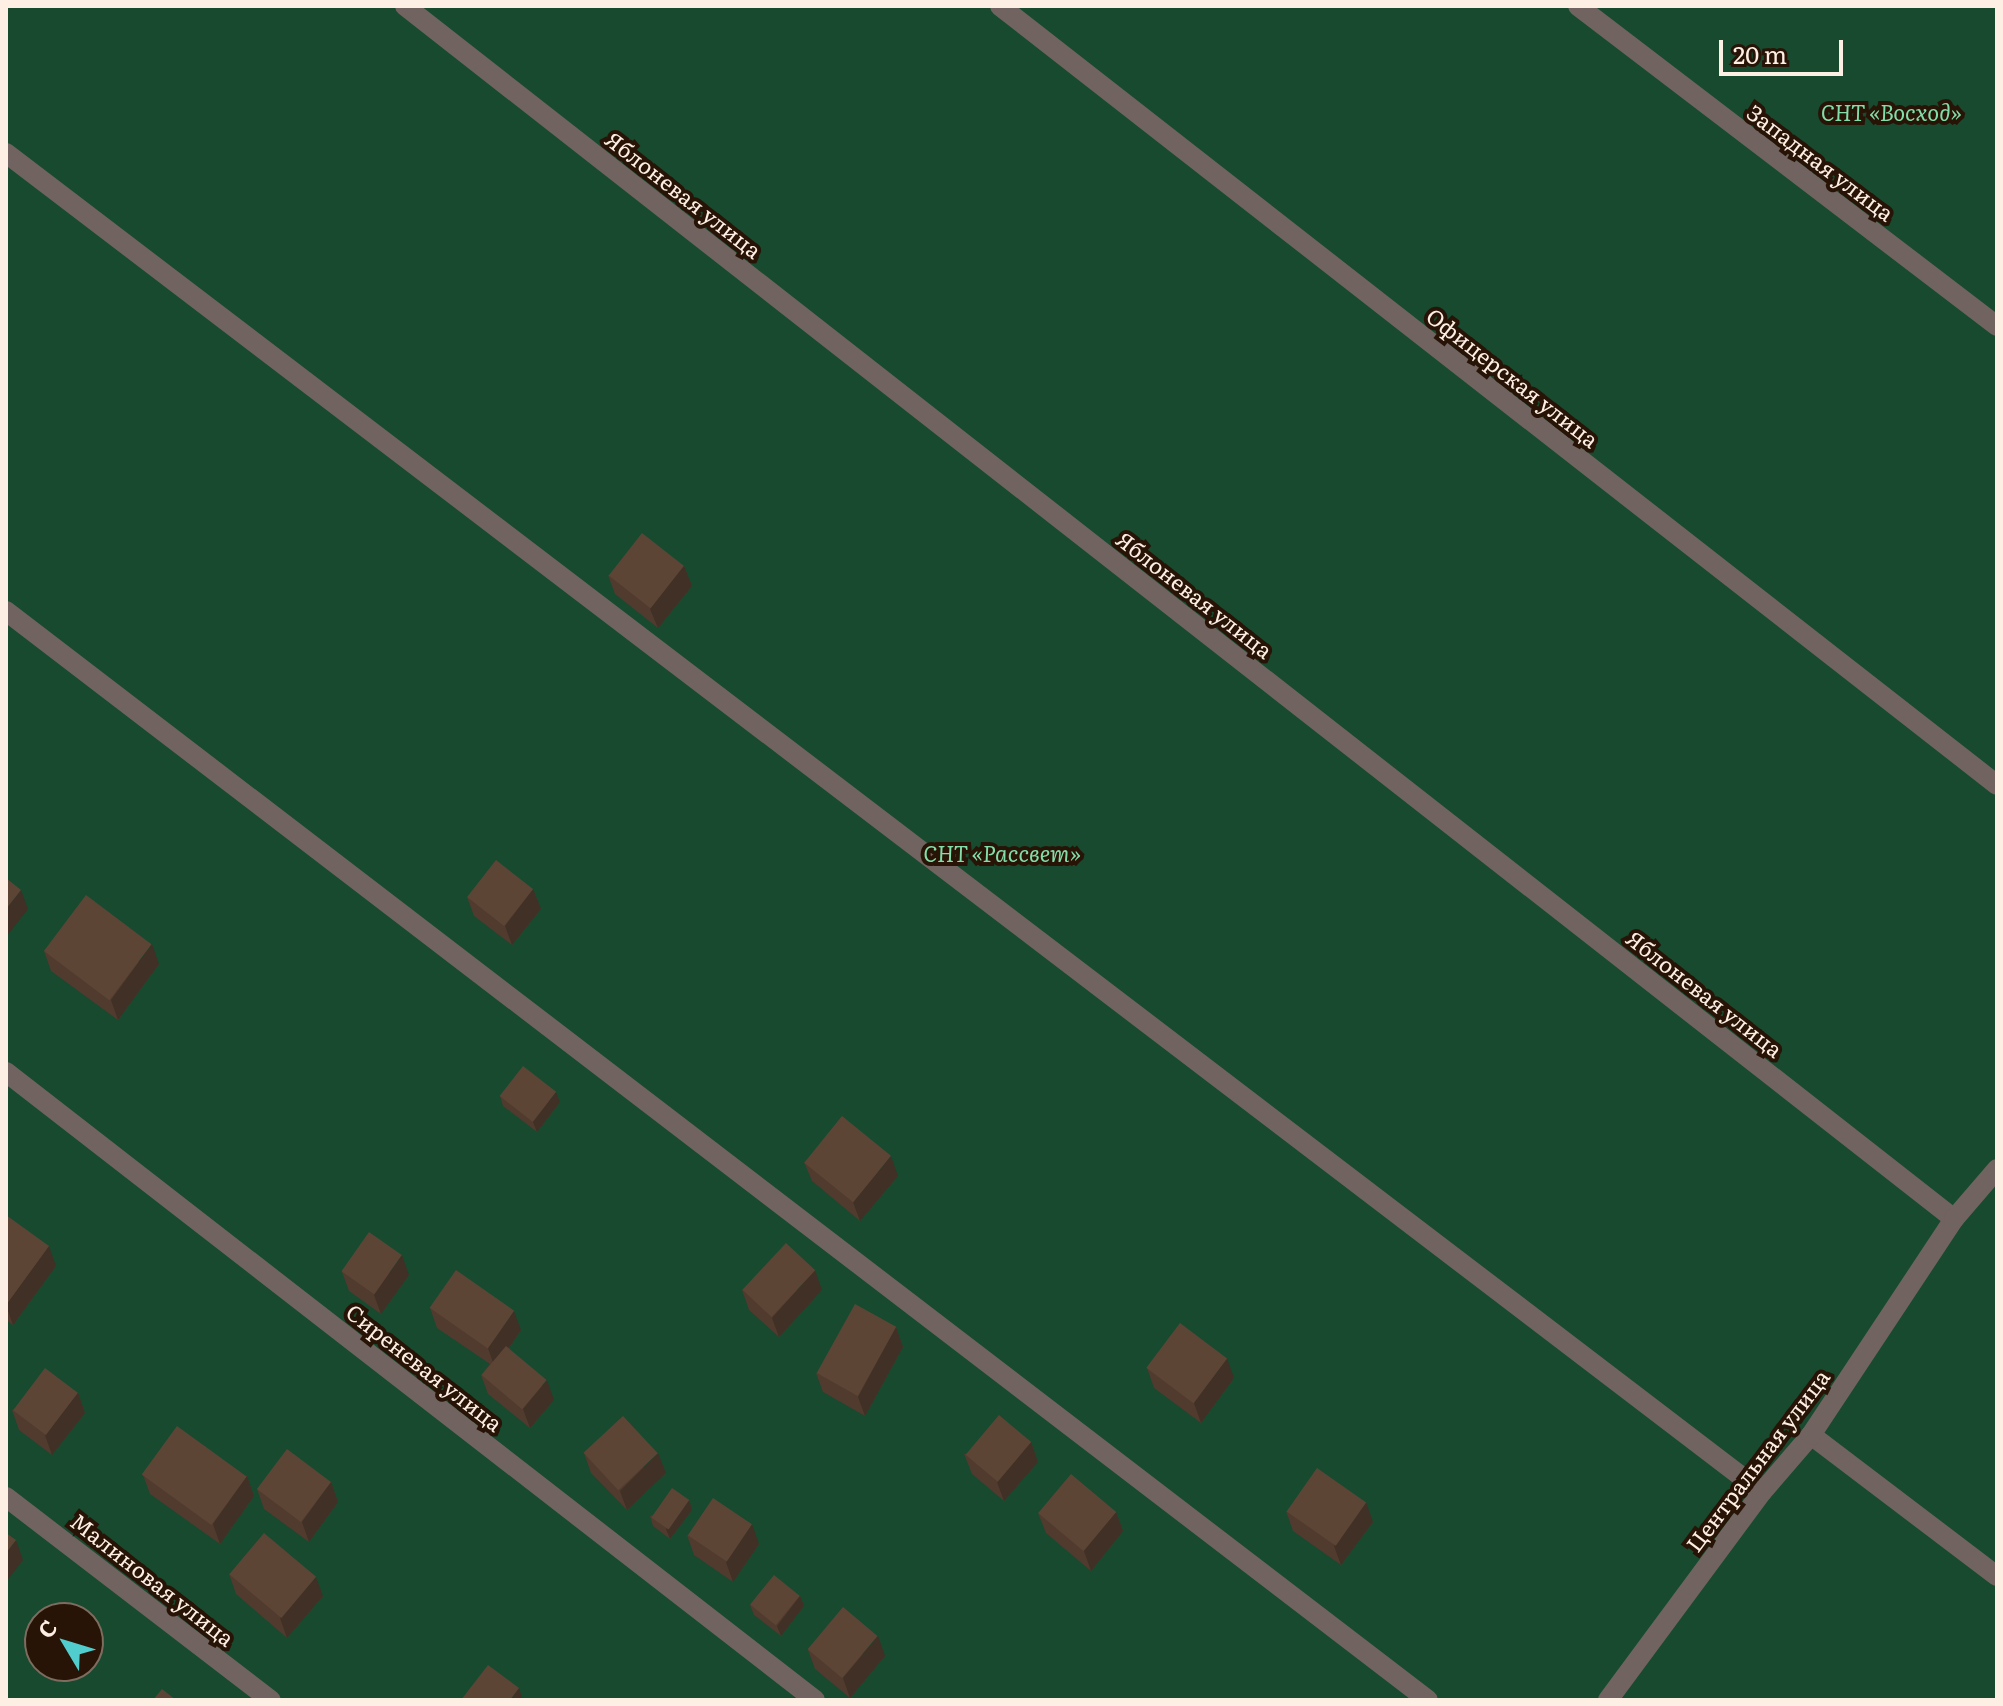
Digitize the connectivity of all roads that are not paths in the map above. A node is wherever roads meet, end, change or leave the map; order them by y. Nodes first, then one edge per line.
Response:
1 (405, 6) edge
2 (1000, 6) edge
3 (1578, 6) edge
4 (6, 153) edge
5 (1997, 326) edge
6 (6, 611) edge
7 (1997, 785) edge
8 (6, 1072) edge
9 (1997, 1169) edge
10 (1954, 1219) junction
11 (1811, 1435) junction
12 (1762, 1492) junction
13 (6, 1497) edge
14 (1997, 1576) edge
15 (271, 1700) edge
16 (815, 1700) edge
17 (1428, 1700) edge
18 (1608, 1700) edge

1 - 10 street, Яблоневая улица
2 - 7 street, Офицерская улица
3 - 5 street, Западная улица
4 - 12 street
6 - 17 street
8 - 16 street, Сиреневая улица
9 - 10 street, Центральная улица
10 - 11 street, Центральная улица
11 - 12 street, Центральная улица
11 - 14 street
12 - 18 street, Центральная улица
13 - 15 street, Малиновая улица

